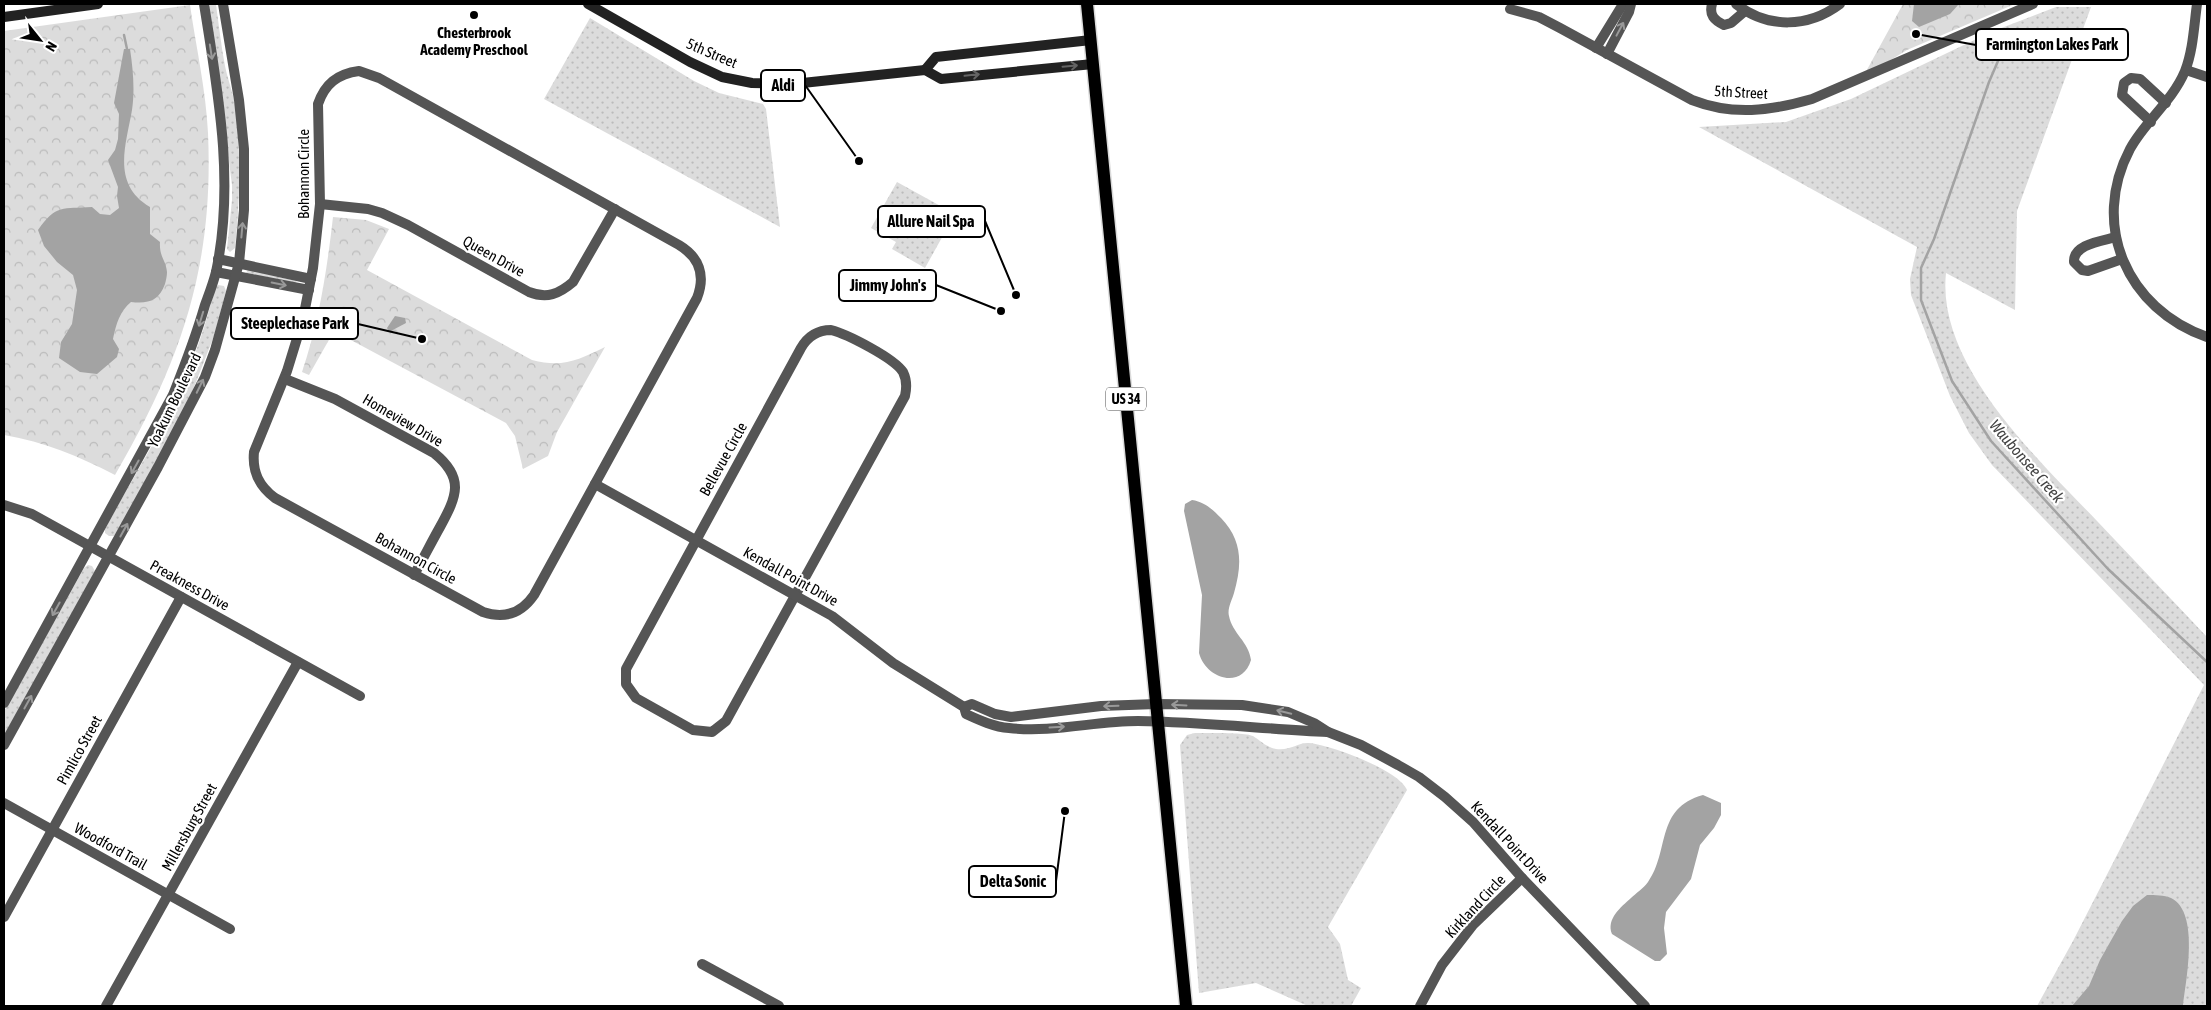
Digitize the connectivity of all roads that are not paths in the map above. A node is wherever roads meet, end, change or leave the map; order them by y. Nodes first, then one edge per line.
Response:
1 (98, 4) edge
2 (204, 4) edge
3 (223, 4) edge
4 (588, 4) edge
5 (1087, 4) edge
6 (1623, 4) edge
7 (1631, 4) edge
8 (1712, 4) edge
9 (1736, 4) edge
10 (1840, 4) edge
11 (2033, 4) edge
12 (2197, 4) edge
13 (1510, 9) dead end
14 (1745, 11) junction
15 (4, 17) edge
16 (1091, 40) junction
17 (1596, 48) junction
18 (1607, 54) junction
19 (1093, 64) junction
20 (925, 70) junction
21 (2186, 70) junction
22 (2207, 77) edge
23 (2166, 104) junction
24 (2151, 122) junction
25 (320, 204) junction
26 (615, 210) junction
27 (2116, 237) junction
28 (218, 259) junction
29 (2122, 259) junction
30 (239, 264) junction
31 (216, 272) junction
32 (236, 276) junction
33 (310, 284) junction
34 (2207, 337) edge
35 (285, 379) junction
36 (595, 484) junction
37 (4, 505) edge
38 (696, 540) junction
39 (90, 547) junction
40 (109, 557) junction
41 (414, 575) junction
42 (795, 596) junction
43 (180, 597) junction
44 (298, 662) junction
45 (360, 696) dead end
46 (4, 703) edge
47 (1156, 704) junction
48 (964, 707) junction
49 (1158, 722) junction
50 (1328, 732) junction
51 (4, 744) edge
52 (4, 803) edge
53 (52, 830) junction
54 (1522, 878) junction
55 (168, 895) junction
56 (4, 917) edge
57 (230, 929) dead end
58 (702, 964) dead end
59 (106, 1006) edge
60 (779, 1006) edge
61 (1186, 1006) edge
62 (1420, 1006) edge
63 (1645, 1006) edge

1 - 15 street
2 -> 28 street, Yoakum Boulevard
30 -> 3 street, Yoakum Boulevard
4 - 20 street, 5th Street
5 - 16 main road, US 34
6 - 17 street
18 -> 7 street
8 - 14 street
9 - 14 street
10 - 14 street
11 - 18 street, 5th Street
12 - 21 street
13 - 17 street, 5th Street
16 - 19 main road, US 34
16 - 20 street
17 - 18 street, 5th Street
20 -> 19 street, 5th Street
19 - 47 main road, US 34
21 - 22 street
21 - 23 street
23 - 24 street
23 - 24 street
24 - 27 street
25 - 26 street, Queen Drive
25 - 26 street, Bohannon Circle
25 - 33 street, Bohannon Circle
26 - 36 street, Bohannon Circle
27 - 29 street
27 - 29 street
28 - 30 street
28 - 31 street, Yoakum Boulevard
29 - 34 street
30 - 32 street, Yoakum Boulevard
30 - 33 street
31 - 32 street
31 -> 39 street, Yoakum Boulevard
32 -> 33 street
40 -> 32 street, Yoakum Boulevard
33 - 35 street, Bohannon Circle
35 - 41 street, Bohannon Circle
35 - 41 street, Homeview Drive
36 - 38 street, Kendall Point Drive
36 - 41 street, Bohannon Circle
37 - 39 street, Preakness Drive
38 - 42 street, Kendall Point Drive
38 - 42 street, Bellevue Circle
38 - 42 street, Bellevue Circle
39 - 40 street, Preakness Drive
39 -> 46 street, Yoakum Boulevard
40 - 43 street, Preakness Drive
51 -> 40 street, Yoakum Boulevard
42 - 48 street, Kendall Point Drive
43 - 44 street, Preakness Drive
43 - 53 street, Pimlico Street
44 - 45 street, Preakness Drive
44 - 55 street, Millersburg Street
47 -> 48 street, Kendall Point Drive
47 - 49 main road, US 34
50 -> 47 street, Kendall Point Drive
48 -> 49 street, Kendall Point Drive
49 - 50 street, Kendall Point Drive
49 - 61 main road, US 34
50 - 54 street, Kendall Point Drive
52 - 53 street, Woodford Trail
53 - 55 street, Woodford Trail
53 - 56 street, Pimlico Street
54 - 62 street, Kirkland Circle
54 - 63 street, Kendall Point Drive
55 - 57 street, Woodford Trail
55 - 59 street, Millersburg Street
58 - 60 street

